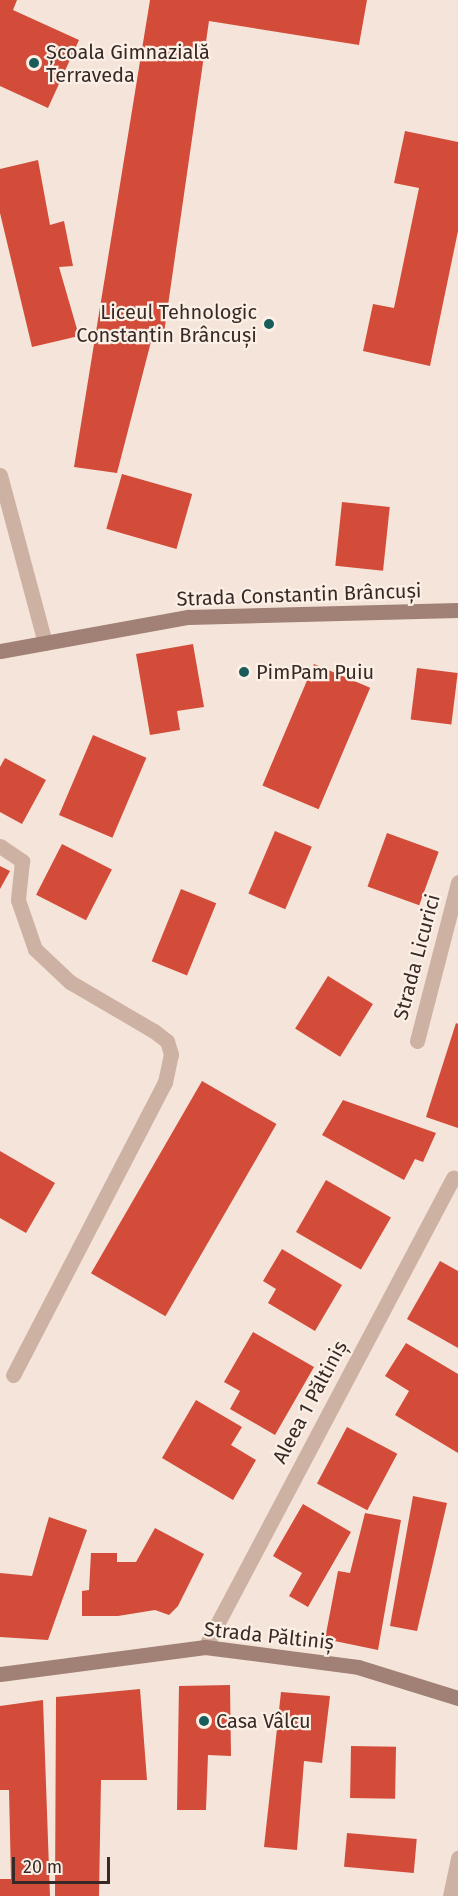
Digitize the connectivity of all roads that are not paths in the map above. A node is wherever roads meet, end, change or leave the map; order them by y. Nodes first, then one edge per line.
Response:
1 (0, 475) edge
2 (458, 610) edge
3 (45, 643) junction
4 (0, 651) edge
5 (0, 846) edge
6 (458, 882) edge
7 (417, 1041) dead end
8 (453, 1178) dead end
9 (13, 1375) dead end
10 (204, 1647) junction
11 (0, 1674) edge
12 (458, 1698) edge
13 (458, 1858) edge
14 (450, 1896) edge

1 - 3 street
2 - 3 street, Strada Constantin Brâncuși
3 - 4 street, Strada Constantin Brâncuși
5 - 9 street
6 - 7 street, Strada Licurici
8 - 10 street, Aleea 1 Păltiniș
10 - 11 street, Strada Păltiniș
10 - 12 street, Strada Păltiniș
13 - 14 street

